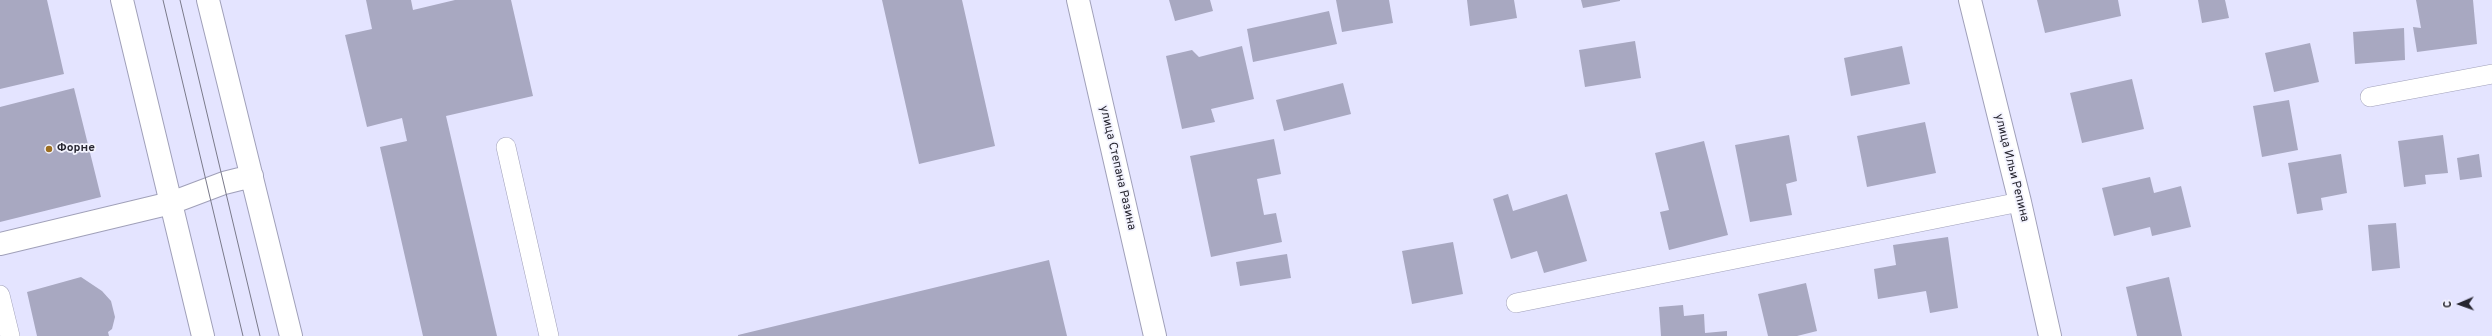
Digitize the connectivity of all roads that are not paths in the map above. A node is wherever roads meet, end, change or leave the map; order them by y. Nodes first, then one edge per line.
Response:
1 (122, 0) edge
2 (208, 0) edge
3 (1078, 0) edge
4 (1970, 0) edge
5 (2492, 74) edge
6 (2370, 98) dead end
7 (506, 147) dead end
8 (252, 176) junction
9 (2020, 202) junction
10 (171, 203) junction
11 (0, 244) edge
12 (0, 294) edge
13 (1516, 303) dead end
14 (10, 336) edge
15 (203, 336) edge
16 (291, 336) edge
17 (549, 336) edge
18 (1155, 336) edge
19 (2050, 336) edge

1 - 10 street
2 - 8 street
3 - 18 street, улица Степана Разина
4 - 9 street, улица Ильи Репина
5 - 6 lane
7 - 17 lane
8 - 10 street
8 - 16 street
9 - 13 lane
9 - 19 street, улица Ильи Репина
10 - 11 street
10 - 15 street
12 - 14 lane

